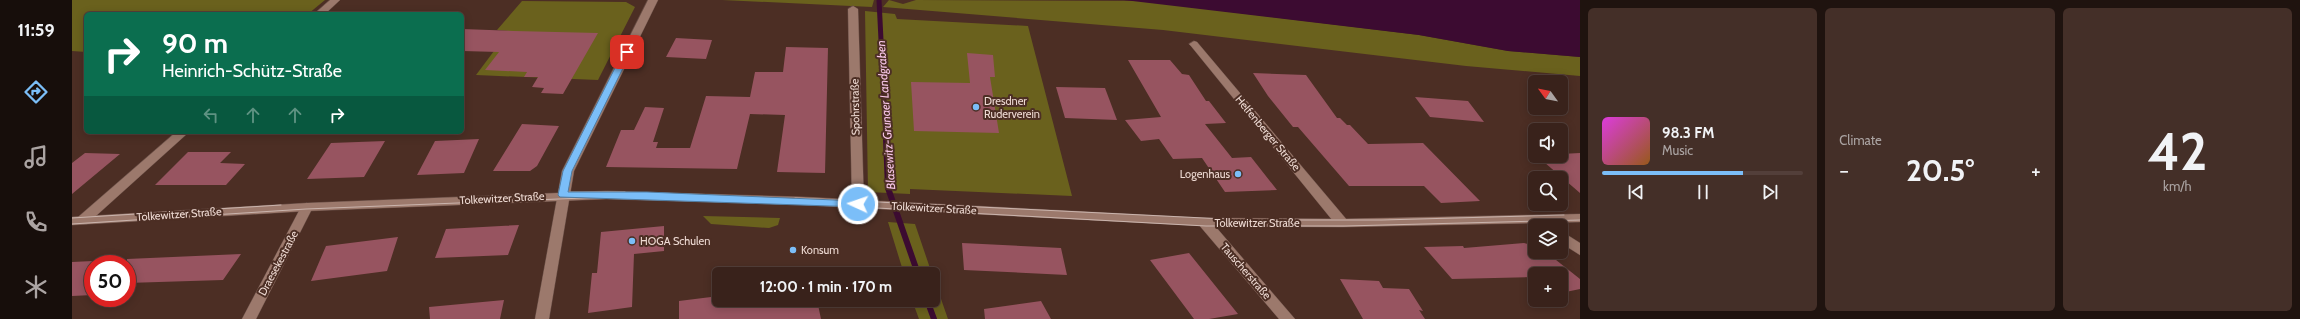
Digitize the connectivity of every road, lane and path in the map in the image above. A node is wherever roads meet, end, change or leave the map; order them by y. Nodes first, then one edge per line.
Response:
1 (335, 0) edge
2 (653, 0) edge
3 (853, 9) dead end
4 (321, 12) edge
5 (1194, 44) dead end
6 (182, 134) edge
7 (563, 195) junction
8 (862, 204) junction
9 (307, 207) junction
10 (1580, 218) edge
11 (1568, 219) edge
12 (77, 221) edge
13 (1204, 222) junction
14 (1528, 222) edge
15 (1342, 223) junction
16 (1568, 241) edge
17 (1580, 250) edge
18 (249, 319) edge
19 (542, 319) edge
20 (1288, 319) edge

1 - 4 street
2 - 7 street
3 - 8 street, Spohrstraße
5 - 15 street, Helfenberger Straße
6 - 12 street
7 - 8 street, Tolkewitzer Straße
7 - 9 street, Tolkewitzer Straße
7 - 19 street
8 - 13 street, Tolkewitzer Straße
9 - 12 street, Tolkewitzer Straße
9 - 18 street, Draesekestraße
10 - 11 street, Tolkewitzer Straße
13 - 15 street, Tolkewitzer Straße
13 - 20 street, Tauscherstraße
14 - 15 street, Tolkewitzer Straße
16 - 17 street

